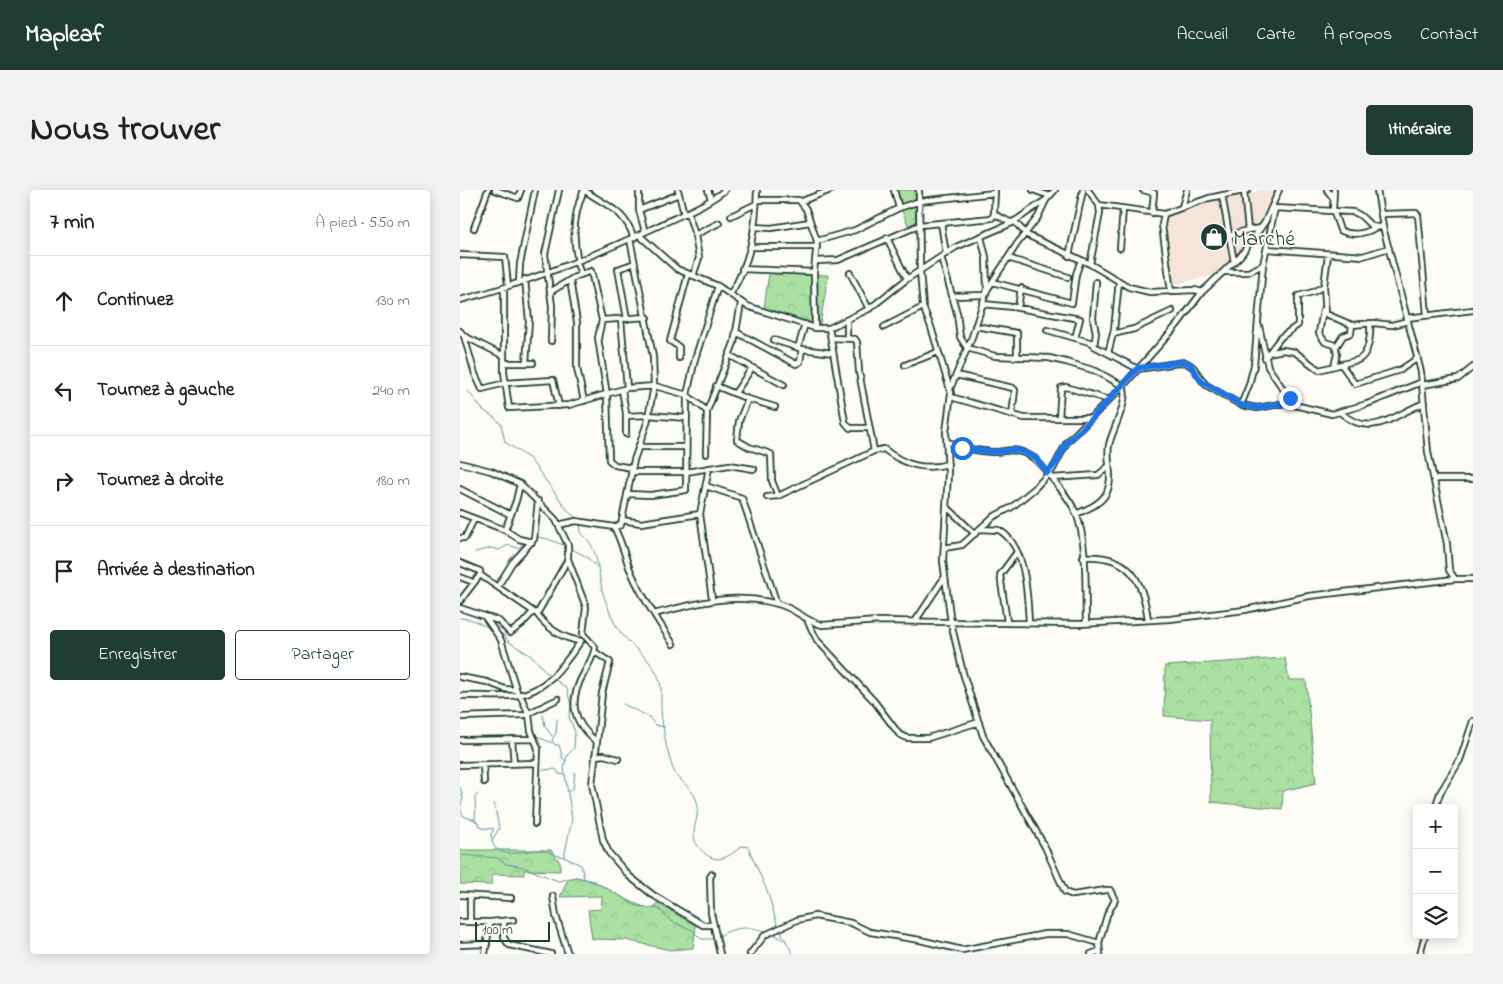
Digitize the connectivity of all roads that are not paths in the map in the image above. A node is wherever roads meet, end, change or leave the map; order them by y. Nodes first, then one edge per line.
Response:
1 (488, 190) edge
2 (495, 190) edge
3 (521, 190) edge
4 (536, 190) edge
5 (559, 190) edge
6 (584, 190) edge
7 (639, 190) edge
8 (708, 190) edge
9 (725, 190) edge
10 (757, 190) edge
11 (831, 190) edge
12 (894, 190) edge
13 (920, 190) edge
14 (1033, 190) edge
15 (1055, 190) edge
16 (1083, 190) edge
17 (1088, 190) edge
18 (1143, 190) edge
19 (1187, 190) edge
20 (1279, 190) edge
21 (1326, 190) edge
22 (1334, 190) edge
23 (1377, 190) edge
24 (1242, 191) edge
25 (679, 192) edge
26 (995, 192) edge
27 (1222, 194) junction
28 (1048, 197) junction
29 (1333, 198) junction
30 (711, 199) junction
31 (802, 201) junction
32 (920, 201) junction
33 (756, 202) junction
34 (1099, 205) junction
35 (1182, 207) junction
36 (899, 208) junction
37 (1274, 208) junction
38 (1123, 209) junction
39 (639, 210) junction
40 (1332, 210) junction
41 (1152, 213) junction
42 (686, 214) junction
43 (994, 214) junction
44 (1164, 214) junction
45 (1382, 214) junction
46 (731, 216) dead end
47 (810, 222) junction
48 (1013, 222) junction
49 (719, 223) dead end
50 (941, 223) junction
51 (920, 225) junction
52 (756, 227) junction
53 (1384, 227) junction
54 (474, 228) dead end
55 (1261, 228) junction
56 (1375, 228) junction
57 (1248, 230) junction
58 (645, 232) junction
59 (1026, 233) junction
60 (695, 235) junction
61 (1229, 235) junction
62 (635, 237) junction
63 (981, 237) junction
64 (887, 238) junction
65 (817, 244) junction
66 (752, 247) junction
67 (1120, 248) dead end
68 (1389, 248) junction
69 (1266, 249) junction
70 (946, 254) junction
71 (1328, 255) junction
72 (460, 256) edge
73 (1069, 256) junction
74 (941, 257) junction
75 (1008, 258) junction
76 (1080, 260) junction
77 (577, 261) junction
78 (817, 261) junction
79 (1234, 262) junction
80 (635, 263) junction
81 (1090, 264) junction
82 (1263, 265) junction
83 (742, 269) junction
84 (920, 271) junction
85 (814, 272) junction
86 (1224, 272) junction
87 (547, 273) junction
88 (850, 273) dead end
89 (581, 274) junction
90 (690, 275) junction
91 (1068, 277) dead end
92 (525, 279) junction
93 (908, 279) junction
94 (570, 280) junction
95 (1119, 281) junction
96 (519, 282) junction
97 (992, 282) junction
98 (1096, 282) dead end
99 (718, 286) junction
100 (1324, 286) junction
101 (506, 287) junction
102 (1021, 288) junction
103 (550, 292) junction
104 (986, 292) junction
105 (1171, 292) junction
106 (1202, 292) junction
107 (731, 293) junction
108 (952, 296) junction
109 (460, 300) edge
110 (741, 303) junction
111 (983, 304) junction
112 (923, 307) junction
113 (1018, 308) junction
114 (869, 309) junction
115 (1324, 309) junction
116 (1473, 310) edge
117 (1172, 311) dead end
118 (1427, 315) junction
119 (647, 317) junction
120 (1258, 317) junction
121 (624, 319) junction
122 (602, 320) junction
123 (847, 320) junction
124 (1408, 320) junction
125 (1370, 323) junction
126 (805, 324) junction
127 (1352, 325) junction
128 (975, 326) junction
129 (884, 327) dead end
130 (815, 328) junction
131 (828, 328) junction
132 (1047, 330) dead end
133 (460, 331) edge
134 (736, 332) junction
135 (1113, 334) junction
136 (464, 336) junction
137 (832, 338) junction
138 (847, 338) junction
139 (1075, 338) junction
140 (774, 340) dead end
141 (551, 341) dead end
142 (1093, 342) junction
143 (1336, 347) junction
144 (967, 348) junction
145 (800, 349) junction
146 (938, 352) junction
147 (833, 353) junction
148 (1108, 353) junction
149 (729, 355) junction
150 (504, 356) junction
151 (1267, 356) junction
152 (1018, 357) junction
153 (679, 358) dead end
154 (1418, 358) junction
155 (504, 363) junction
156 (526, 363) junction
157 (533, 363) dead end
158 (1342, 364) junction
159 (905, 365) dead end
160 (1334, 366) junction
161 (1473, 366) edge
162 (752, 368) junction
163 (1138, 368) junction
164 (956, 375) junction
165 (505, 384) junction
166 (1422, 384) junction
167 (784, 385) dead end
168 (716, 386) junction
169 (1123, 386) junction
170 (625, 389) junction
171 (950, 389) junction
172 (735, 393) junction
173 (607, 395) junction
174 (686, 395) junction
175 (951, 397) junction
176 (748, 400) junction
177 (1109, 400) junction
178 (584, 402) junction
179 (1424, 403) junction
180 (1241, 405) junction
181 (1294, 405) junction
182 (559, 406) junction
183 (775, 407) dead end
184 (707, 411) junction
185 (1341, 413) junction
186 (648, 415) junction
187 (1012, 415) junction
188 (626, 416) junction
189 (686, 418) junction
190 (1059, 418) junction
191 (1092, 418) junction
192 (868, 428) junction
193 (626, 434) dead end
194 (948, 442) junction
195 (638, 447) junction
196 (686, 447) junction
197 (874, 451) junction
198 (706, 454) dead end
199 (460, 462) edge
200 (948, 464) junction
201 (1109, 466) junction
202 (709, 468) junction
203 (754, 469) dead end
204 (632, 470) junction
205 (686, 472) junction
206 (1047, 473) junction
207 (1052, 478) junction
208 (1434, 479) junction
209 (1473, 479) edge
210 (520, 484) junction
211 (706, 486) junction
212 (460, 489) edge
213 (628, 494) junction
214 (778, 496) junction
215 (767, 497) dead end
216 (538, 501) junction
217 (947, 507) junction
218 (460, 513) edge
219 (700, 514) junction
220 (1076, 514) junction
221 (511, 515) junction
222 (474, 519) junction
223 (622, 520) junction
224 (558, 525) junction
225 (614, 527) junction
226 (980, 529) junction
227 (505, 530) junction
228 (975, 534) junction
229 (460, 538) edge
230 (532, 542) junction
231 (944, 548) junction
232 (1016, 552) junction
233 (1084, 557) junction
234 (568, 560) junction
235 (460, 563) edge
236 (480, 575) junction
237 (460, 577) edge
238 (944, 578) junction
239 (1455, 579) junction
240 (1473, 579) edge
241 (473, 582) junction
242 (498, 586) junction
243 (712, 599) junction
244 (460, 601) edge
245 (777, 604) junction
246 (460, 608) edge
247 (535, 612) junction
248 (654, 614) junction
249 (484, 616) junction
250 (916, 620) junction
251 (1148, 620) junction
252 (808, 622) junction
253 (1007, 622) junction
254 (1029, 622) junction
255 (951, 623) junction
256 (1086, 623) junction
257 (588, 640) junction
258 (581, 641) junction
259 (673, 644) dead end
260 (595, 652) junction
261 (460, 678) edge
262 (518, 693) junction
263 (460, 696) edge
264 (558, 698) dead end
265 (529, 714) junction
266 (460, 717) edge
267 (1473, 721) edge
268 (979, 722) junction
269 (512, 739) junction
270 (534, 739) junction
271 (460, 740) edge
272 (597, 742) junction
273 (595, 756) junction
274 (618, 759) dead end
275 (536, 763) junction
276 (483, 764) junction
277 (514, 764) junction
278 (460, 765) edge
279 (484, 782) dead end
280 (1436, 804) edge
281 (535, 824) dead end
282 (712, 874) dead end
283 (460, 895) edge
284 (470, 896) junction
285 (553, 896) dead end
286 (511, 898) dead end
287 (513, 920) dead end
288 (504, 921) junction
289 (460, 922) edge
290 (470, 922) junction
291 (490, 922) junction
292 (714, 925) junction
293 (1424, 939) edge
294 (1099, 943) junction
295 (487, 944) junction
296 (460, 945) edge
297 (1100, 952) edge
298 (485, 954) edge
299 (551, 954) edge
300 (568, 954) edge
301 (720, 954) edge
302 (750, 954) edge
303 (1091, 954) edge
304 (1420, 954) edge

1 - 54 street
2 - 3 street
4 - 96 street
5 - 87 street
6 - 62 street
6 - 77 street
7 - 39 street
8 - 30 street
9 - 30 street
10 - 33 street
11 - 31 street
12 - 36 street
13 - 32 street
14 - 28 street
15 - 28 street
16 - 73 street
17 - 34 street
18 - 41 street
19 - 35 street
20 - 37 street
21 - 29 street
22 - 29 street
23 - 45 street
24 - 27 street
24 - 57 street
25 - 39 street
25 - 42 street
26 - 32 street
26 - 43 street
27 - 35 street
27 - 61 street
28 - 48 street
28 - 59 street
29 - 40 street
30 - 42 street
31 - 33 street
31 - 47 street
32 - 36 street
32 - 51 street
33 - 46 street
33 - 52 street
34 - 38 street
34 - 81 street
35 - 44 street
36 - 65 street
37 - 40 street
37 - 55 street
37 - 69 street
38 - 41 street
38 - 67 street
39 - 58 street
40 - 56 street
40 - 56 street
41 - 44 street
42 - 58 street
42 - 60 street
43 - 48 street
43 - 50 street
44 - 105 street
45 - 53 street
45 - 118 street
47 - 52 street
47 - 65 street
48 - 59 street
48 - 63 street
49 - 60 street
50 - 51 street
50 - 70 street
51 - 64 street
51 - 84 street
52 - 66 street
53 - 56 street
53 - 68 street
55 - 57 street
55 - 79 street
57 - 61 street
58 - 62 street
59 - 73 street
59 - 75 street
60 - 90 street
61 - 79 street
62 - 77 street
62 - 80 street
62 - 90 street
63 - 70 street
63 - 104 street
64 - 78 street
64 - 93 street
65 - 66 street
65 - 78 street
66 - 83 street
68 - 71 street
68 - 124 street
69 - 71 street
69 - 82 street
70 - 74 street
71 - 100 street
72 - 101 street
73 - 76 street
74 - 84 street
74 - 108 street
75 - 91 street
75 - 97 street
76 - 81 street
76 - 102 street
77 - 87 street
77 - 89 street
78 - 85 street
79 - 86 street
80 - 119 street
80 - 121 street
81 - 95 street
82 - 86 street
82 - 120 street
83 - 85 street
83 - 107 street
84 - 93 street
84 - 112 street
85 - 130 street
86 - 106 street
87 - 92 street
87 - 103 street
88 - 114 street
89 - 94 street
89 - 122 street
90 - 99 street
90 - 153 street
92 - 96 street
92 - 156 street
93 - 114 street
94 - 103 street
94 - 178 street
95 - 105 street
95 - 135 street
96 - 101 street
97 - 102 street
97 - 104 street
98 - 142 street
99 - 107 street
99 - 174 street
100 - 115 street
100 - 151 street
101 - 109 street
101 - 150 street
102 - 113 street
103 - 141 street
104 - 108 street
104 - 111 street
105 - 106 street
106 - 163 street
107 - 110 street
108 - 144 street
110 - 126 street
110 - 134 street
111 - 113 street
111 - 128 street
112 - 129 street
112 - 146 street
113 - 139 street
114 - 123 street
115 - 127 street
115 - 143 street
116 - 118 street
117 - 135 street
118 - 124 street
119 - 121 street
119 - 186 street
120 - 151 street
120 - 180 street
121 - 122 street
121 - 170 street
122 - 173 street
123 - 131 street
123 - 138 street
124 - 125 street
124 - 154 street
125 - 127 street
125 - 158 street
126 - 130 street
126 - 145 street
127 - 143 street
128 - 144 street
128 - 152 street
130 - 131 street
131 - 137 street
132 - 139 street
133 - 136 street
134 - 145 street
134 - 149 street
135 - 148 street
136 - 150 street
136 - 165 street
137 - 138 street
137 - 147 street
138 - 192 street
139 - 142 street
140 - 145 street
142 - 148 street
143 - 160 street
144 - 152 street
144 - 164 street
145 - 147 street
146 - 159 street
146 - 171 street
147 - 192 street
148 - 163 street
149 - 162 street
149 - 168 street
150 - 155 street
151 - 160 street
151 - 181 street
152 - 169 street
154 - 158 street
154 - 166 street
155 - 156 street
155 - 165 street
156 - 157 street
158 - 160 street
161 - 166 street
162 - 167 street
162 - 172 street
163 - 169 street
163 - 180 street
164 - 171 street
164 - 187 street
165 - 182 street
165 - 182 street
166 - 179 street
166 - 185 street
168 - 172 street
168 - 184 street
169 - 177 street
169 - 201 street
170 - 173 street
170 - 174 street
170 - 188 street
171 - 175 street
172 - 176 street
173 - 178 street
173 - 204 street
174 - 184 street
174 - 189 street
175 - 187 street
175 - 194 street
176 - 183 street
176 - 214 street
177 - 190 street
177 - 191 street
178 - 182 street
179 - 185 street
179 - 208 street
180 - 181 street
181 - 185 street
184 - 198 street
186 - 188 street
186 - 189 street
186 - 195 street
187 - 190 street
188 - 193 street
189 - 196 street
190 - 191 street
191 - 206 street
192 - 197 street
194 - 200 street
194 - 206 street
195 - 196 street
195 - 204 street
196 - 205 street
197 - 200 street
197 - 214 street
199 - 210 street
200 - 217 street
201 - 207 street
201 - 220 street
202 - 203 street
202 - 205 street
202 - 211 street
204 - 205 street
204 - 213 street
205 - 213 street
206 - 207 street
206 - 226 street
207 - 220 street
208 - 209 street
208 - 239 street
210 - 216 street
210 - 221 street
211 - 219 street
211 - 245 street
212 - 221 street
213 - 223 street
214 - 215 street
216 - 224 street
216 - 230 street
217 - 228 street
217 - 231 street
218 - 222 street
219 - 223 street
219 - 243 street
220 - 233 street
221 - 227 street
222 - 227 street
222 - 229 street
223 - 225 street
224 - 225 street
224 - 234 street
225 - 248 street
226 - 228 street
226 - 232 street
227 - 230 street
228 - 231 street
230 - 242 street
231 - 238 street
232 - 253 street
232 - 254 street
233 - 251 street
233 - 256 street
234 - 247 street
234 - 257 street
235 - 236 street
236 - 241 street
236 - 242 street
237 - 241 street
238 - 250 street
238 - 255 street
239 - 240 street
239 - 251 street
241 - 244 street
242 - 247 street
243 - 245 street
243 - 248 street
245 - 252 street
246 - 249 street
247 - 249 street
247 - 258 street
248 - 259 street
249 - 262 street
250 - 252 street
250 - 255 street
251 - 256 street
252 - 268 street
253 - 254 street
253 - 255 street
254 - 256 street
255 - 268 street
257 - 258 street
257 - 260 street
258 - 262 street
260 - 272 street
260 - 272 street
261 - 262 street
262 - 263 street
262 - 265 street
264 - 265 street
265 - 266 street
265 - 270 street
267 - 280 street
268 - 294 street
269 - 270 street
269 - 271 street
269 - 277 street
270 - 275 street
272 - 273 street
273 - 274 street
273 - 292 street
275 - 277 street
275 - 281 street
276 - 277 street
276 - 278 street
276 - 279 street
282 - 292 street
283 - 284 street
284 - 286 street
284 - 290 street
285 - 300 street
287 - 288 street
288 - 291 street
288 - 299 street
289 - 290 street
290 - 291 street
291 - 295 street
292 - 301 street
293 - 304 street
294 - 297 street
294 - 302 street
295 - 296 street
295 - 298 street
297 - 303 street

